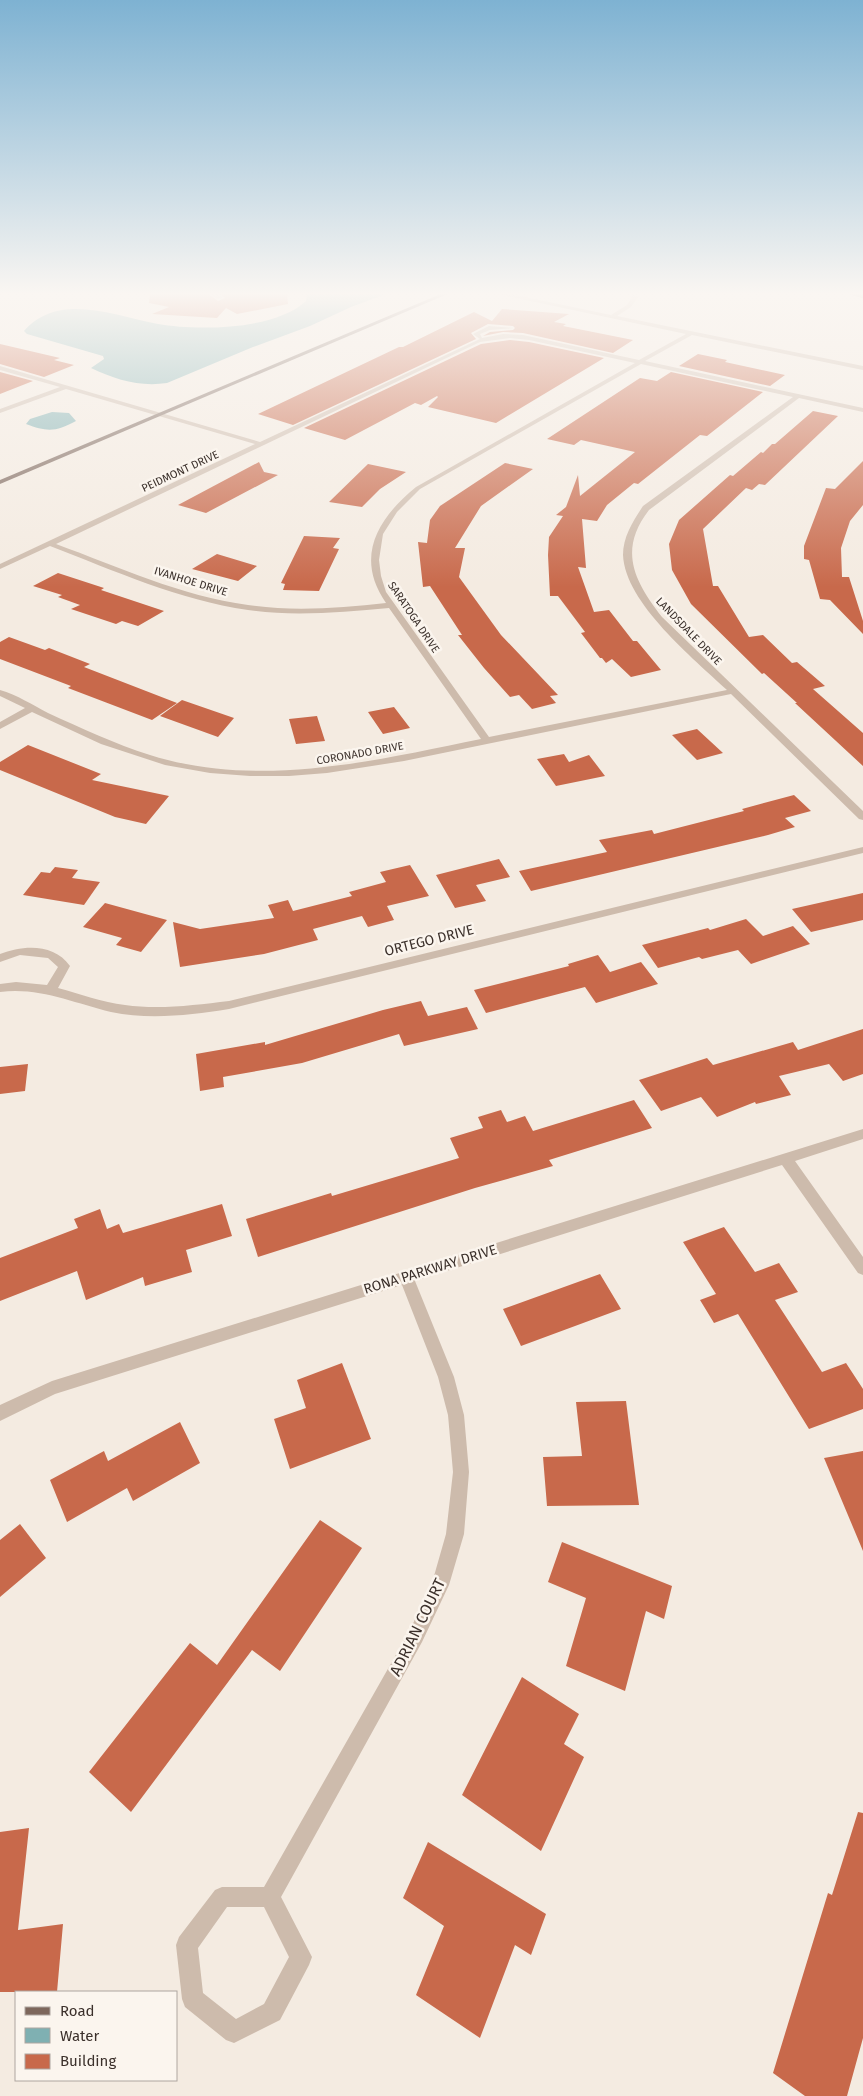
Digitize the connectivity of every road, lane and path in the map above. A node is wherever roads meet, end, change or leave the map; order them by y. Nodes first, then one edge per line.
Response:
1 (56, 391) edge
2 (80, 391) edge
3 (218, 391) edge
4 (373, 391) edge
5 (589, 391) edge
6 (774, 391) edge
7 (798, 396) junction
8 (863, 410) edge
9 (0, 411) edge
10 (161, 415) junction
11 (261, 444) junction
12 (0, 482) edge
13 (50, 544) junction
14 (0, 567) edge
15 (390, 606) junction
16 (733, 691) junction
17 (0, 693) edge
18 (32, 708) junction
19 (0, 726) edge
20 (487, 741) junction
21 (863, 817) edge
22 (863, 850) edge
23 (0, 958) edge
24 (0, 988) edge
25 (51, 989) junction
26 (863, 1134) edge
27 (785, 1158) junction
28 (863, 1269) edge
29 (406, 1277) junction
30 (0, 1413) edge
31 (270, 1897) junction

1 - 9 street
2 - 10 street
3 - 10 main road
4 - 11 street, PEIDMONT DRIVE
5 - 15 street, SARATOGA DRIVE
6 - 7 street
7 - 8 street
7 - 16 street, LANDSDALE DRIVE
10 - 11 street
10 - 12 main road
11 - 13 street, PEIDMONT DRIVE
13 - 14 street, PEIDMONT DRIVE
13 - 15 street, IVANHOE DRIVE
15 - 20 street, SARATOGA DRIVE
16 - 20 street, CORONADO DRIVE
16 - 21 street, LANDSDALE DRIVE
17 - 18 street, CORONADO DRIVE
18 - 19 street
18 - 20 street, CORONADO DRIVE
22 - 25 street, ORTEGO DRIVE
23 - 25 street
24 - 25 street, ORTEGO DRIVE
26 - 27 street, RONA PARKWAY DRIVE
27 - 28 street
27 - 29 street, RONA PARKWAY DRIVE
29 - 30 street, RONA PARKWAY DRIVE
29 - 31 street, ADRIAN COURT
31 - 31 street

